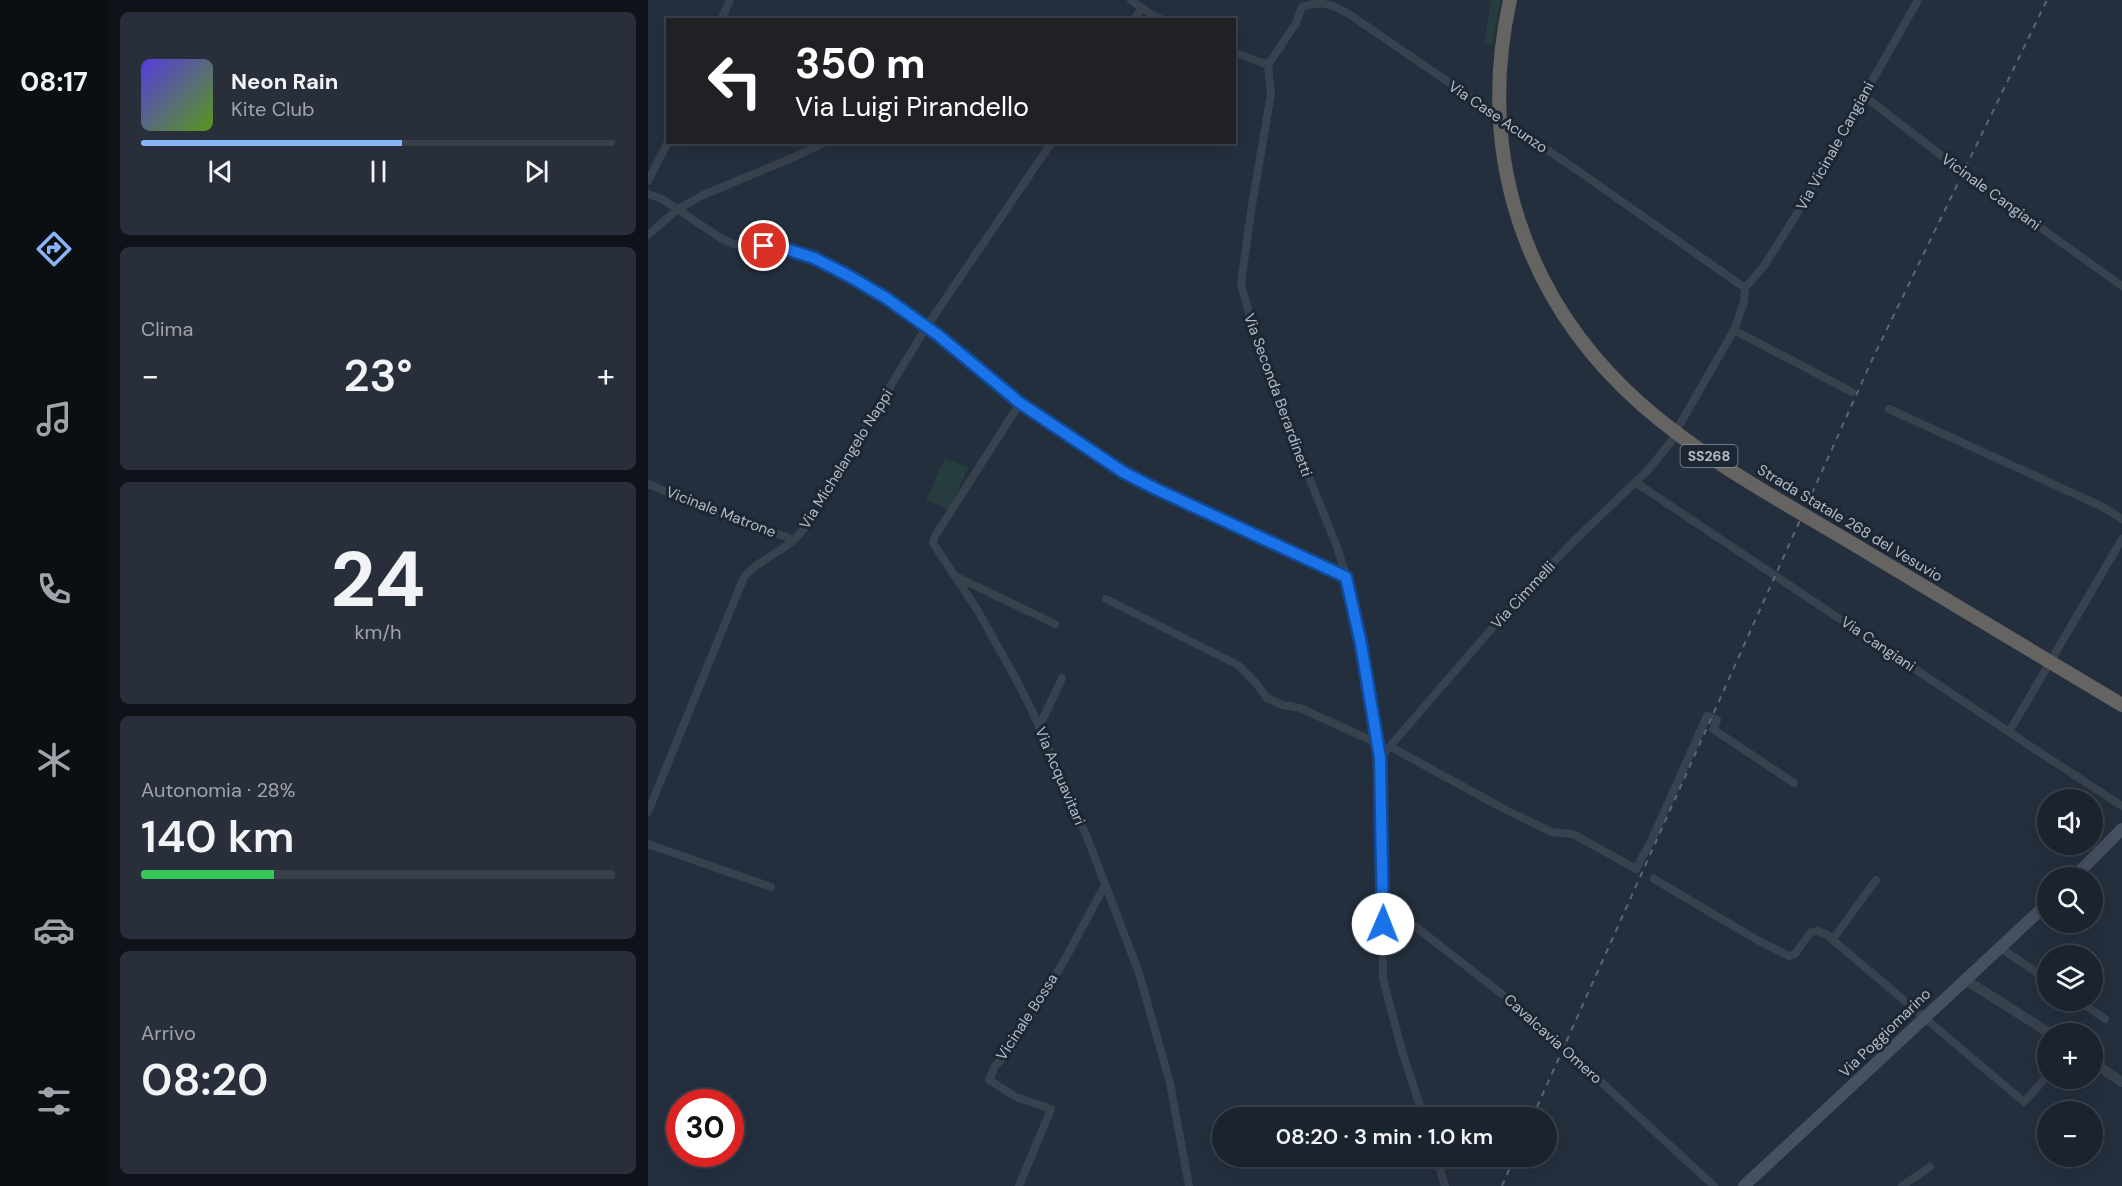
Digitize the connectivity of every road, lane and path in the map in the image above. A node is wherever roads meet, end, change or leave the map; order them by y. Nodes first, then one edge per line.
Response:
1 (730, 0) edge
2 (1131, 0) edge
3 (1510, 0) edge
4 (1918, 0) edge
5 (1299, 4) edge
6 (1142, 8) junction
7 (722, 18) edge
8 (1135, 18) edge
9 (1160, 18) edge
10 (1236, 53) edge
11 (1268, 66) junction
12 (1863, 95) junction
13 (667, 144) edge
14 (822, 144) edge
15 (1051, 144) edge
16 (648, 181) edge
17 (648, 194) edge
18 (678, 209) junction
19 (648, 235) edge
20 (2122, 286) edge
21 (1745, 288) junction
22 (927, 326) junction
23 (1734, 330) junction
24 (1852, 392) dead end
25 (1020, 403) junction
26 (1889, 409) dead end
27 (1680, 424) dead end
28 (1673, 439) dead end
29 (1635, 482) junction
30 (648, 484) edge
31 (2122, 519) edge
32 (2122, 539) edge
33 (793, 541) junction
34 (957, 576) junction
35 (1346, 577) junction
36 (1106, 599) dead end
37 (1055, 624) dead end
38 (1062, 678) dead end
39 (2122, 705) edge
40 (1039, 727) junction
41 (2009, 732) junction
42 (1377, 743) junction
43 (1391, 747) junction
44 (1380, 758) junction
45 (1794, 783) dead end
46 (2122, 806) edge
47 (648, 812) edge
48 (2122, 829) edge
49 (648, 844) edge
50 (2084, 867) edge
51 (1654, 879) dead end
52 (1876, 880) dead end
53 (1105, 885) junction
54 (771, 887) dead end
55 (1384, 902) junction
56 (2037, 913) edge
57 (1833, 939) junction
58 (1999, 947) junction
59 (2037, 973) edge
60 (1964, 979) junction
61 (2094, 1011) edge
62 (1923, 1017) junction
63 (2105, 1019) dead end
64 (2037, 1025) edge
65 (2103, 1069) edge
66 (2122, 1082) edge
67 (2037, 1087) edge
68 (1420, 1107) edge
69 (1439, 1167) edge
70 (1930, 1167) dead end
71 (1019, 1186) edge
72 (1189, 1186) edge
73 (1445, 1186) edge
74 (1714, 1186) edge
75 (1744, 1186) edge
76 (1902, 1186) edge

1 - 7 street
2 - 6 street
3 - 39 highway, Strada Statale 268 del Vesuvio / SS268
4 - 12 street, Via Vicinale Cangiani
5 - 11 street, Via Case Acunzo
5 - 21 street, Via Case Acunzo
6 - 8 street
6 - 9 street
10 - 11 street
11 - 35 street, Via Seconda Berardinetti
12 - 20 street, Vicinale Cangiani
12 - 21 street, Via Vicinale Cangiani
13 - 16 street
14 - 18 street
15 - 22 street, Via Michelangelo Nappi
17 - 18 street
18 - 19 street
18 - 22 street
21 - 23 street
22 - 25 street
22 - 33 street, Via Michelangelo Nappi
23 - 24 street
23 - 27 street
25 - 34 street, Via Acquavitari
25 - 35 street
26 - 31 street
28 - 29 street, Via Cimmelli
29 - 41 street, Via Cangiani
29 - 43 street, Via Cimmelli
30 - 33 street, Vicinale Matrone
32 - 41 street
33 - 47 street, Via Michelangelo Nappi
34 - 37 street
34 - 40 street, Via Acquavitari
35 - 42 street, Via Seconda Berardinetti
36 - 42 street
38 - 40 street
40 - 53 street, Via Acquavitari
41 - 46 street, Via Cangiani
42 - 44 street, Via Seconda Berardinetti
43 - 44 street, Via Cimmelli
43 - 45 street
44 - 55 street, Via Seconda Berardinetti
48 - 50 main road
49 - 54 street
51 - 57 street
52 - 57 street
53 - 71 street, Vicinale Bossa
53 - 72 street, Via Acquavitari
55 - 68 street, Via Seconda Berardinetti
55 - 74 street, Cavalcavia Omero
56 - 58 main road, Via Poggiomarino
57 - 62 street
58 - 59 street
58 - 60 main road, Via Poggiomarino
60 - 62 main road, Via Poggiomarino
60 - 64 street
61 - 63 street
62 - 67 street
62 - 75 main road, Via Poggiomarino
65 - 66 street
69 - 73 street
70 - 76 street

